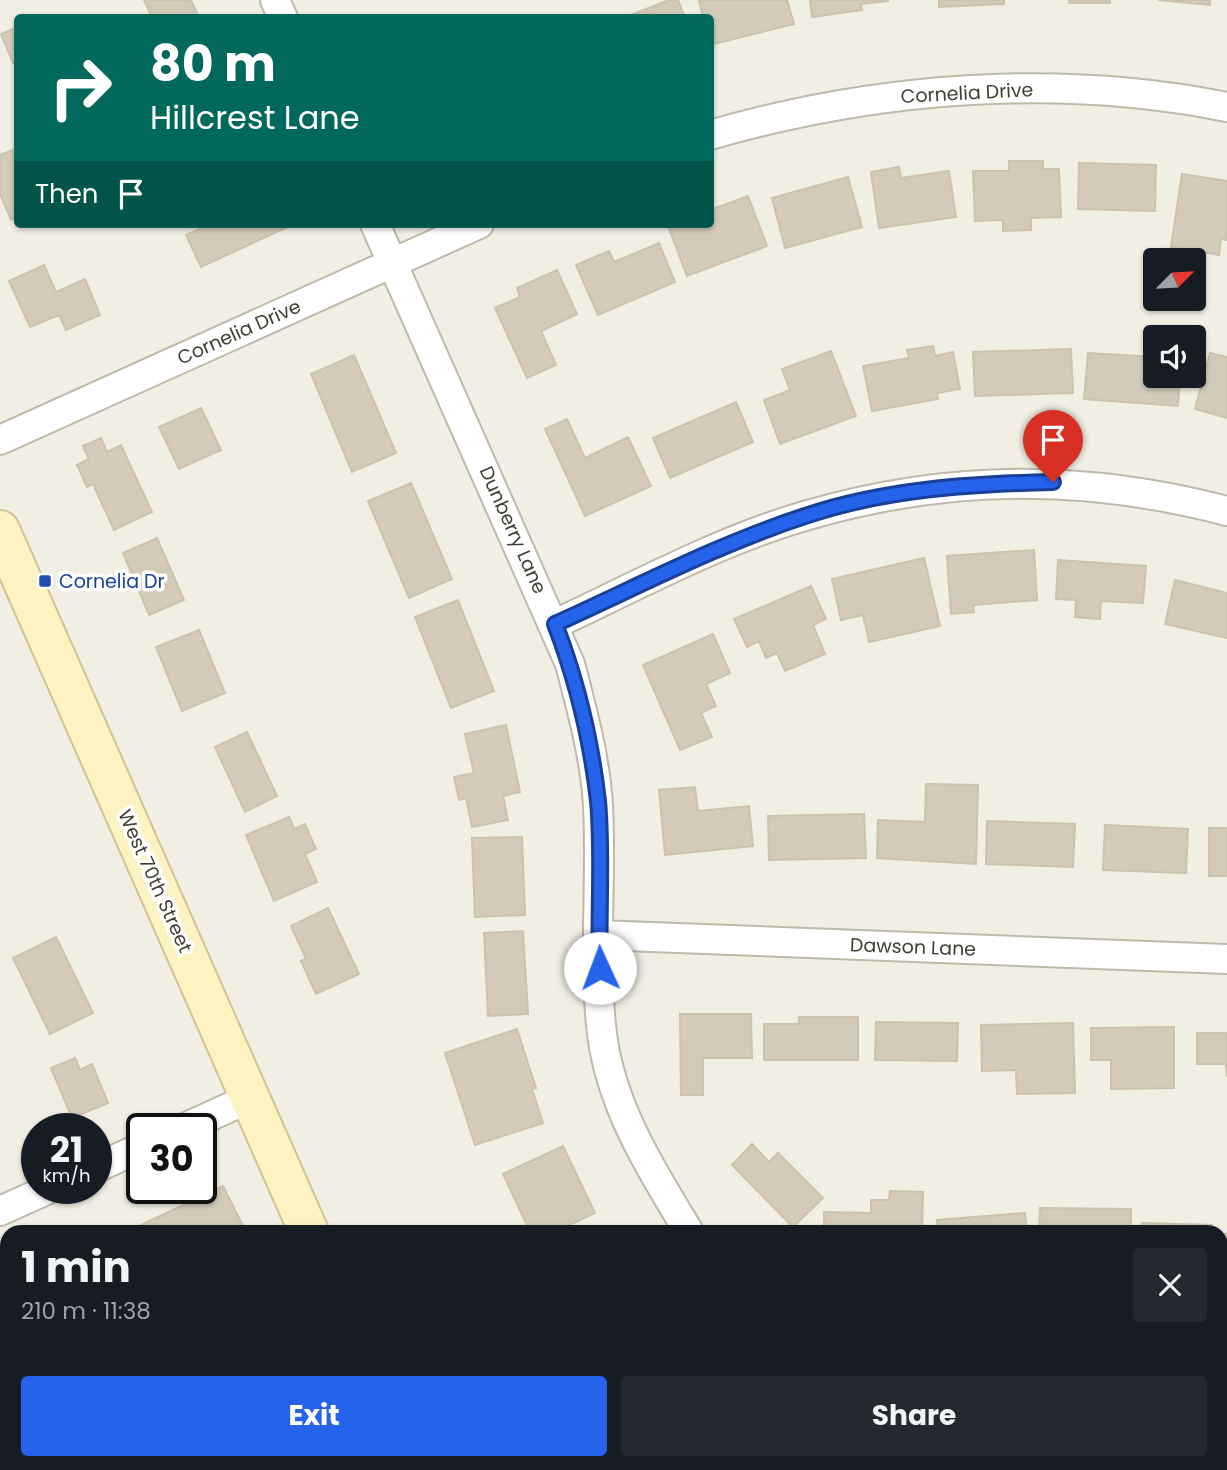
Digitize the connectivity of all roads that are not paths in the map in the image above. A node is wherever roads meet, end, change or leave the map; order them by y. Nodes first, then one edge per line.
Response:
1 (1227, 107) edge
2 (714, 134) edge
3 (377, 228) edge
4 (470, 228) edge
5 (393, 263) junction
6 (0, 440) edge
7 (1227, 511) edge
8 (0, 530) edge
9 (555, 624) junction
10 (598, 935) junction
11 (1227, 959) edge
12 (250, 1098) junction
13 (217, 1113) edge
14 (21, 1202) edge
15 (0, 1211) edge
16 (306, 1225) edge
17 (685, 1225) edge

1 - 2 street, Cornelia Drive
3 - 5 street, Dunberry Lane
4 - 5 street, Cornelia Drive
5 - 6 street, Cornelia Drive
5 - 9 street, Dunberry Lane
7 - 9 street
8 - 12 street, West 70th Street
9 - 10 street, Dunberry Lane
10 - 11 street, Dawson Lane
10 - 17 street, Dunberry Lane
12 - 13 street
12 - 16 street, West 70th Street
14 - 15 street

